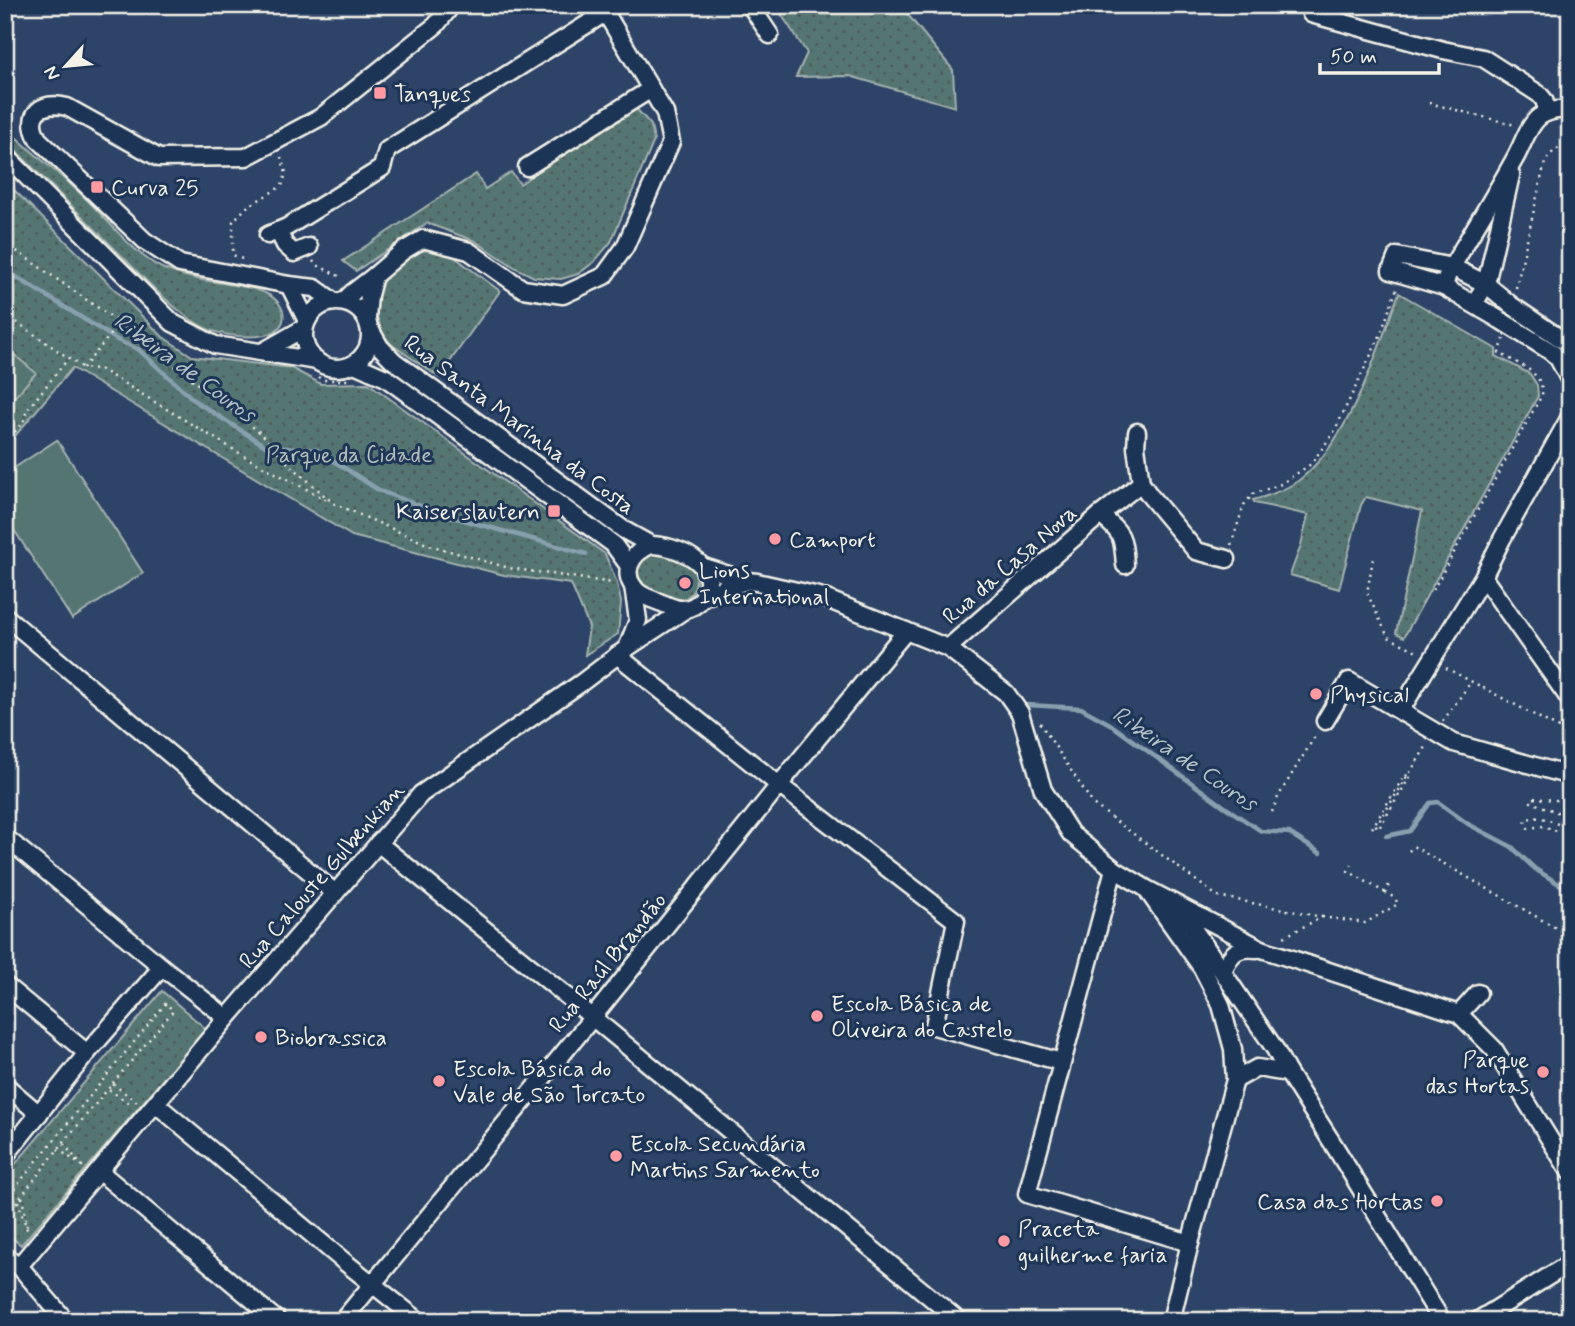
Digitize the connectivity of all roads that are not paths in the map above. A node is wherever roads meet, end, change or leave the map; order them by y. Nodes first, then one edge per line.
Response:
1 (447, 5) edge
2 (750, 5) edge
3 (603, 9) edge
4 (1311, 14) dead end
5 (770, 35) dead end
6 (651, 89) junction
7 (1570, 110) edge
8 (1548, 112) junction
9 (5, 155) edge
10 (1515, 159) junction
11 (527, 167) dead end
12 (308, 248) road end
13 (1452, 267) junction
14 (374, 276) junction
15 (1486, 284) junction
16 (289, 285) junction
17 (1444, 287) junction
18 (338, 302) junction
19 (1474, 304) junction
20 (306, 325) junction
21 (369, 325) junction
22 (1570, 345) edge
23 (262, 352) junction
24 (317, 361) junction
25 (354, 364) junction
26 (1570, 381) edge
27 (1569, 415) edge
28 (1137, 432) dead end
29 (1141, 483) junction
30 (1100, 515) junction
31 (651, 545) junction
32 (1227, 559) road end
33 (1125, 565) dead end
34 (704, 567) junction
35 (630, 576) junction
36 (1483, 577) junction
37 (747, 581) junction
38 (703, 598) junction
39 (686, 609) junction
40 (5, 616) edge
41 (906, 631) junction
42 (948, 648) junction
43 (622, 652) junction
44 (1570, 700) edge
45 (1400, 710) junction
46 (1325, 720) road end
47 (1567, 769) edge
48 (779, 785) junction
49 (5, 837) edge
50 (378, 843) junction
51 (1114, 869) junction
52 (1147, 889) junction
53 (335, 893) junction
54 (1262, 949) junction
55 (162, 967) junction
56 (1223, 971) junction
57 (5, 985) edge
58 (1478, 993) dead end
59 (1459, 1014) junction
60 (593, 1017) junction
61 (227, 1018) junction
62 (87, 1053) junction
63 (1061, 1062) junction
64 (1288, 1073) junction
65 (1235, 1080) junction
66 (5, 1085) edge
67 (156, 1104) junction
68 (39, 1114) junction
69 (5, 1156) edge
70 (99, 1171) junction
71 (1570, 1172) edge
72 (1190, 1243) junction
73 (5, 1256) edge
74 (1570, 1263) edge
75 (19, 1266) junction
76 (1570, 1271) edge
77 (373, 1283) junction
78 (944, 1308) junction
79 (66, 1321) edge
80 (278, 1321) edge
81 (342, 1321) edge
82 (419, 1321) edge
83 (934, 1321) edge
84 (960, 1321) edge
85 (1171, 1321) edge
86 (1442, 1321) edge
87 (1477, 1321) edge
88 (1489, 1321) edge

1 - 16 street
2 - 5 street
3 - 6 street
3 - 12 street
4 - 8 street
6 - 11 street
6 - 14 street
7 - 8 street
8 - 10 street
9 - 23 street
10 - 13 street
10 - 15 street
13 - 15 street
13 - 17 street
13 - 17 street
14 - 18 street
14 - 21 street
15 - 19 street
15 - 22 street
16 - 18 street
16 - 20 street
17 - 19 street
18 - 20 street
18 - 21 street
19 - 26 street
20 - 23 street
20 - 24 street
21 - 25 street
21 - 31 street, Rua Santa Marinha da Costa
23 - 24 street
24 - 25 street
25 - 35 street, Rua Santa Marinha da Costa
27 - 36 street
28 - 29 street
29 - 30 street, Rua da Casa Nova
29 - 32 street
30 - 33 street, Rua da Casa Nova
30 - 42 street, Rua da Casa Nova
31 - 34 street
31 - 35 street
34 - 37 street
34 - 38 street
35 - 39 street
35 - 43 street
36 - 44 street
36 - 45 street
37 - 38 street
37 - 41 street
38 - 39 street
39 - 43 street, Rua Calouste Gulbenkian
40 - 53 street
41 - 42 street
41 - 48 street, Rua Raúl Brandão
42 - 51 street
43 - 48 street
43 - 50 street, Rua Calouste Gulbenkian
45 - 46 street
45 - 47 street
48 - 60 street, Rua Raúl Brandão
48 - 63 street
49 - 55 street
50 - 53 street, Rua Calouste Gulbenkian
50 - 60 street
51 - 52 street
51 - 63 street
52 - 54 street
52 - 56 street
52 - 65 street
53 - 61 street, Rua Calouste Gulbenkian
54 - 56 street
54 - 59 street
55 - 61 street
55 - 62 street
56 - 64 street
57 - 62 street
58 - 59 street
59 - 71 street
60 - 77 street, Rua Raúl Brandão
60 - 78 street
61 - 67 street, Rua Calouste Gulbenkian
62 - 68 street
63 - 72 street
64 - 65 street
64 - 86 street
65 - 72 street
66 - 68 street
67 - 70 street, Rua Calouste Gulbenkian
67 - 77 street
68 - 69 street
70 - 75 street, Rua Calouste Gulbenkian
70 - 80 street
72 - 85 street
73 - 75 street
74 - 87 street
75 - 79 street
76 - 88 street
77 - 81 street, Rua Raúl Brandão
77 - 82 street
78 - 83 street
78 - 84 street

